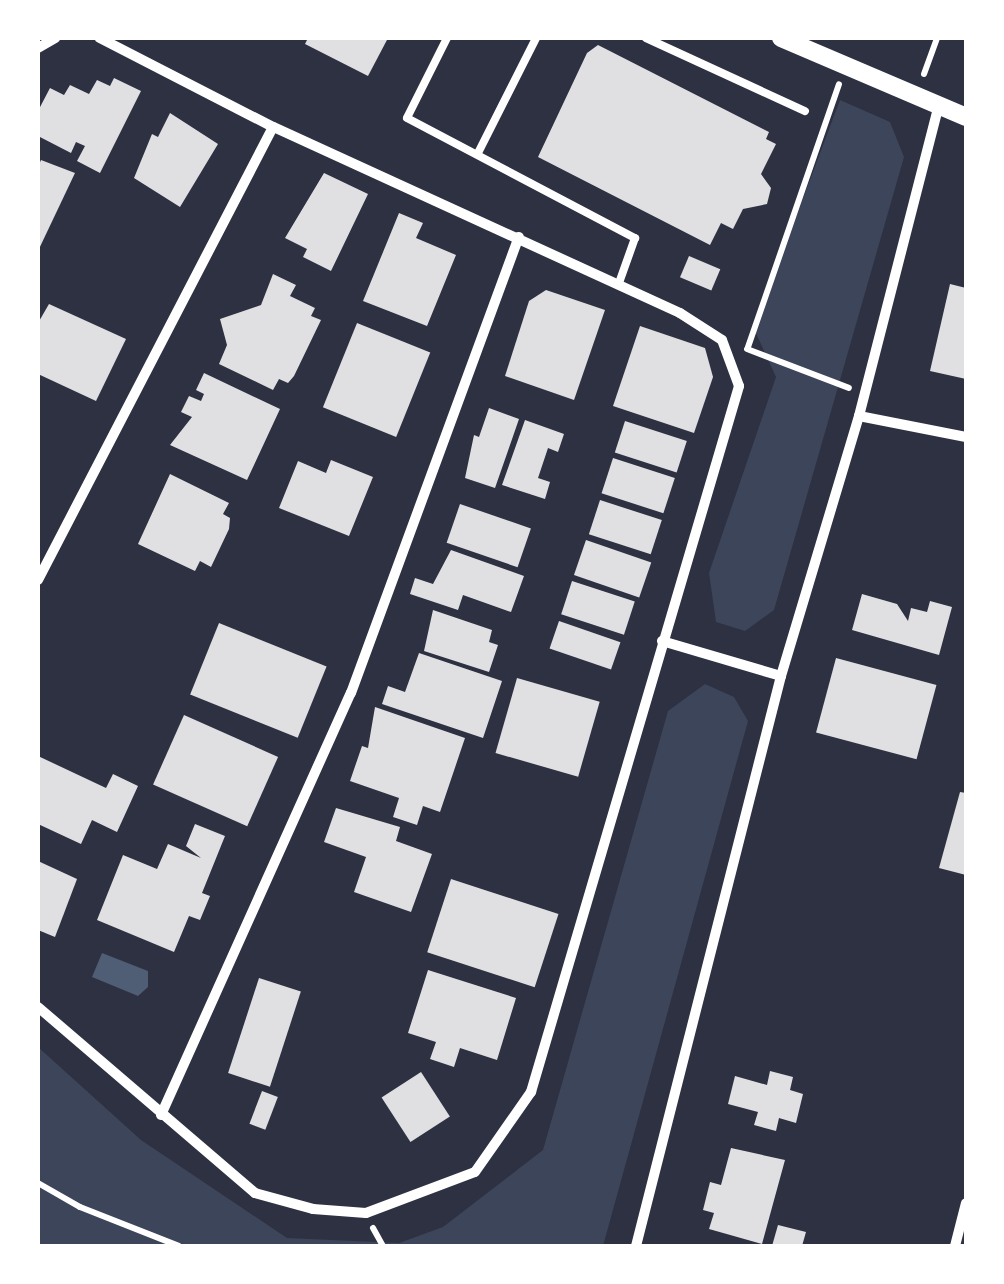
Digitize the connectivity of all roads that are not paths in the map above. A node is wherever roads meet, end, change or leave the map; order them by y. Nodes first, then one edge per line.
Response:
1 (55, 38) edge
2 (100, 38) edge
3 (447, 38) edge
4 (536, 38) edge
5 (646, 38) edge
6 (780, 38) edge
7 (38, 48) edge
8 (938, 108) junction
9 (805, 111) dead end
10 (966, 117) edge
11 (273, 127) junction
12 (478, 153) junction
13 (519, 237) junction
14 (618, 283) junction
15 (859, 416) junction
16 (966, 437) edge
17 (38, 580) edge
18 (662, 640) junction
19 (781, 676) junction
20 (38, 1007) edge
21 (161, 1115) junction
22 (966, 1203) edge
23 (636, 1246) edge
24 (955, 1246) edge

1 - 7 street
2 - 11 street
3 - 12 lane
4 - 12 lane
5 - 9 lane
6 - 8 street
8 - 10 street
8 - 15 street
11 - 13 street
11 - 17 street
12 - 14 lane
13 - 14 street
13 - 21 street
14 - 18 street
15 - 16 street
15 - 19 street
18 - 19 street
18 - 21 street
19 - 23 street
20 - 21 street
22 - 24 street

